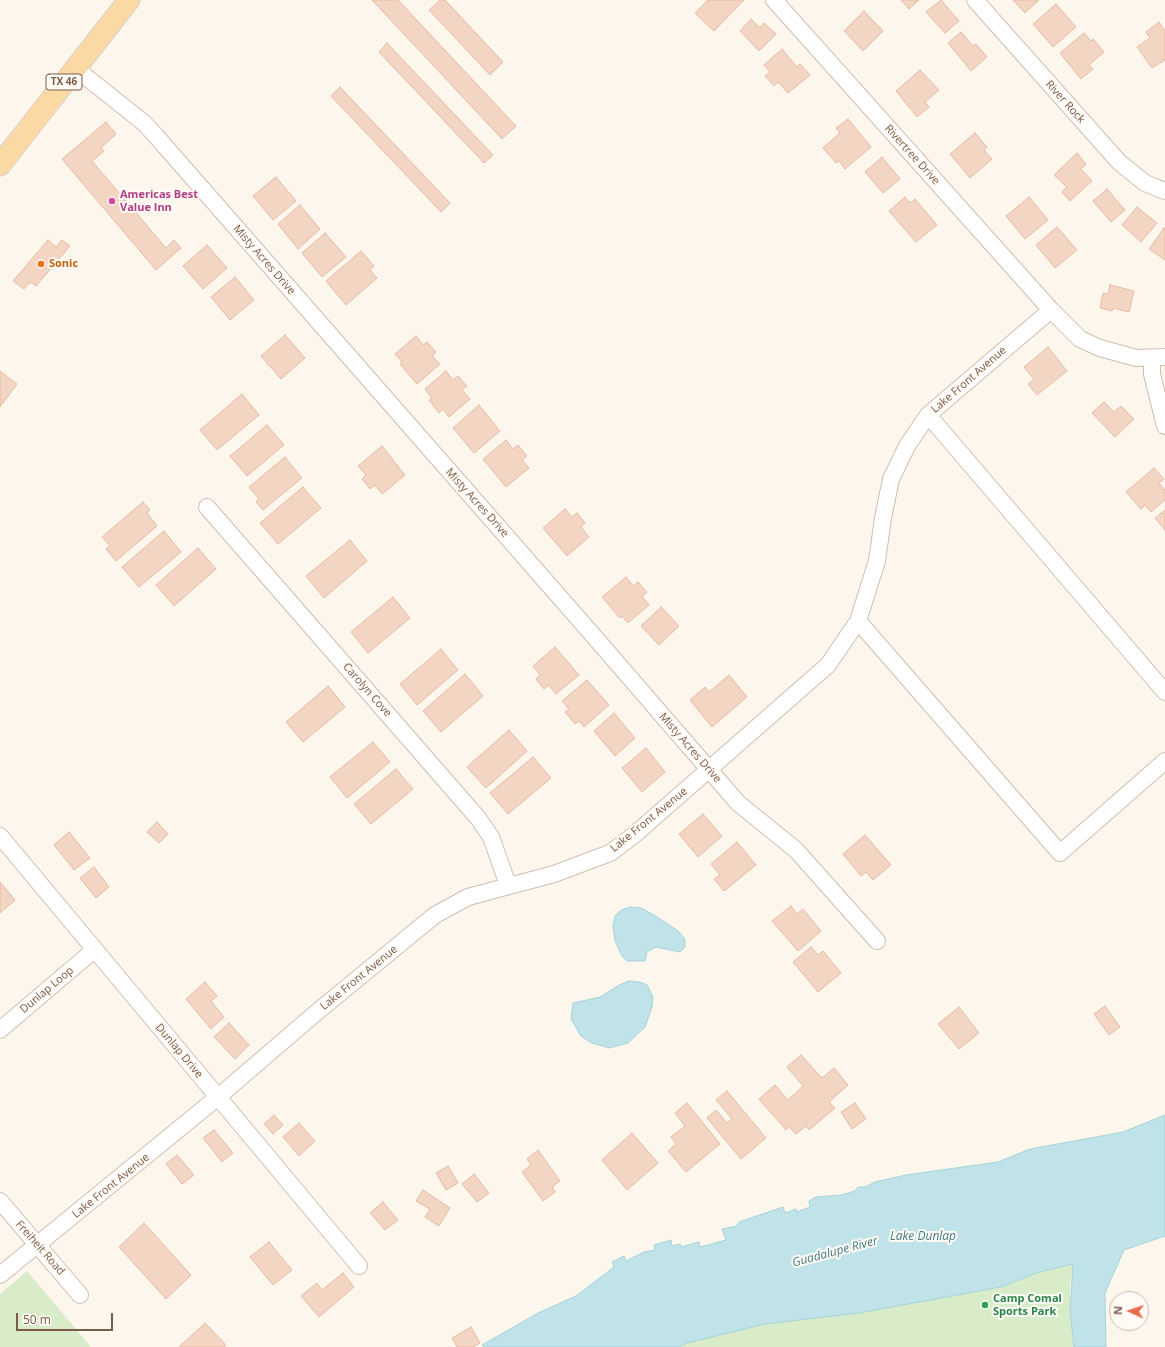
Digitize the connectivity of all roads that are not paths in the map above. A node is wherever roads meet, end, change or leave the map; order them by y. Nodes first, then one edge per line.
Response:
1 (129, 0) edge
2 (774, 0) edge
3 (974, 0) edge
4 (75, 68) junction
5 (0, 165) edge
6 (1165, 191) edge
7 (1051, 310) junction
8 (1158, 358) edge
9 (928, 415) junction
10 (1165, 426) edge
11 (207, 507) dead end
12 (858, 621) junction
13 (1165, 692) edge
14 (1165, 761) edge
15 (709, 771) junction
16 (0, 836) edge
17 (508, 885) junction
18 (877, 942) dead end
19 (94, 950) junction
20 (0, 1030) edge
21 (218, 1097) junction
22 (0, 1201) edge
23 (37, 1245) junction
24 (359, 1266) dead end
25 (0, 1275) edge
26 (80, 1295) dead end

1 - 4 main road, TX 46
2 - 7 street, Rivertree Drive
3 - 6 street, River Rock
4 - 5 main road, TX 46
4 - 15 street, Misty Acres Drive
7 - 8 street
7 - 9 street, Lake Front Avenue
8 - 10 street
9 - 12 street, Lake Front Avenue
9 - 13 street
11 - 17 street, Carolyn Cove
12 - 14 street
12 - 15 street, Lake Front Avenue
15 - 17 street, Lake Front Avenue
15 - 18 street, Misty Acres Drive
16 - 19 street, Dunlap Drive
17 - 21 street, Lake Front Avenue
19 - 20 street, Dunlap Loop
19 - 21 street, Dunlap Drive
21 - 23 street, Lake Front Avenue
21 - 24 street, Dunlap Drive
22 - 23 street, Freiheit Road
23 - 25 street, Lake Front Avenue
23 - 26 street, Freiheit Road

